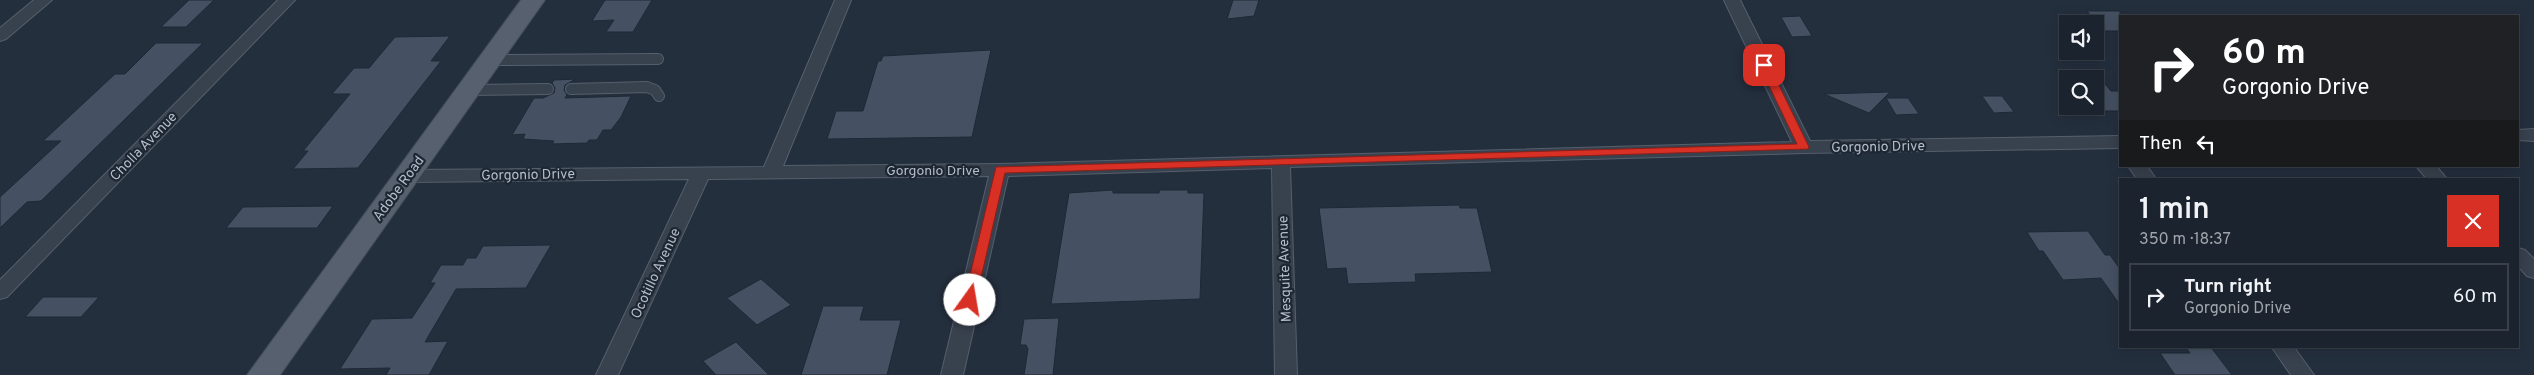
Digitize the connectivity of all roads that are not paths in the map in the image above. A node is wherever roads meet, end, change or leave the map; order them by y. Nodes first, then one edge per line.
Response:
1 (44, 0) edge
2 (287, 0) edge
3 (533, 0) edge
4 (843, 0) edge
5 (1732, 0) edge
6 (0, 36) edge
7 (658, 59) dead end
8 (490, 60) junction
9 (548, 89) dead end
10 (571, 89) dead end
11 (468, 90) junction
12 (659, 96) dead end
13 (2519, 135) edge
14 (2534, 135) edge
15 (2119, 143) edge
16 (1804, 147) junction
17 (1281, 163) junction
18 (2138, 167) edge
19 (2426, 167) edge
20 (1000, 170) junction
21 (702, 172) junction
22 (770, 172) junction
23 (406, 176) junction
24 (2146, 178) edge
25 (2437, 178) edge
26 (2519, 256) edge
27 (2534, 271) edge
28 (0, 292) edge
29 (2283, 348) edge
30 (263, 375) edge
31 (607, 375) edge
32 (952, 375) edge
33 (1286, 375) edge
34 (2303, 375) edge

1 - 6 street
2 - 28 street, Cholla Avenue
3 - 8 main road, Adobe Road
4 - 22 street
5 - 16 street
7 - 8 lane
8 - 11 main road, Adobe Road
9 - 11 lane
10 - 12 lane
11 - 23 main road, Adobe Road
13 - 14 street
15 - 16 street, Gorgonio Drive
16 - 17 street, Gorgonio Drive
17 - 20 street, Gorgonio Drive
17 - 33 street, Mesquite Avenue
18 - 24 street
19 - 25 street
20 - 22 street, Gorgonio Drive
20 - 32 street
21 - 22 street, Gorgonio Drive
21 - 23 street, Gorgonio Drive
21 - 31 street, Ocotillo Avenue
23 - 30 main road, Adobe Road
26 - 27 street
29 - 34 street

